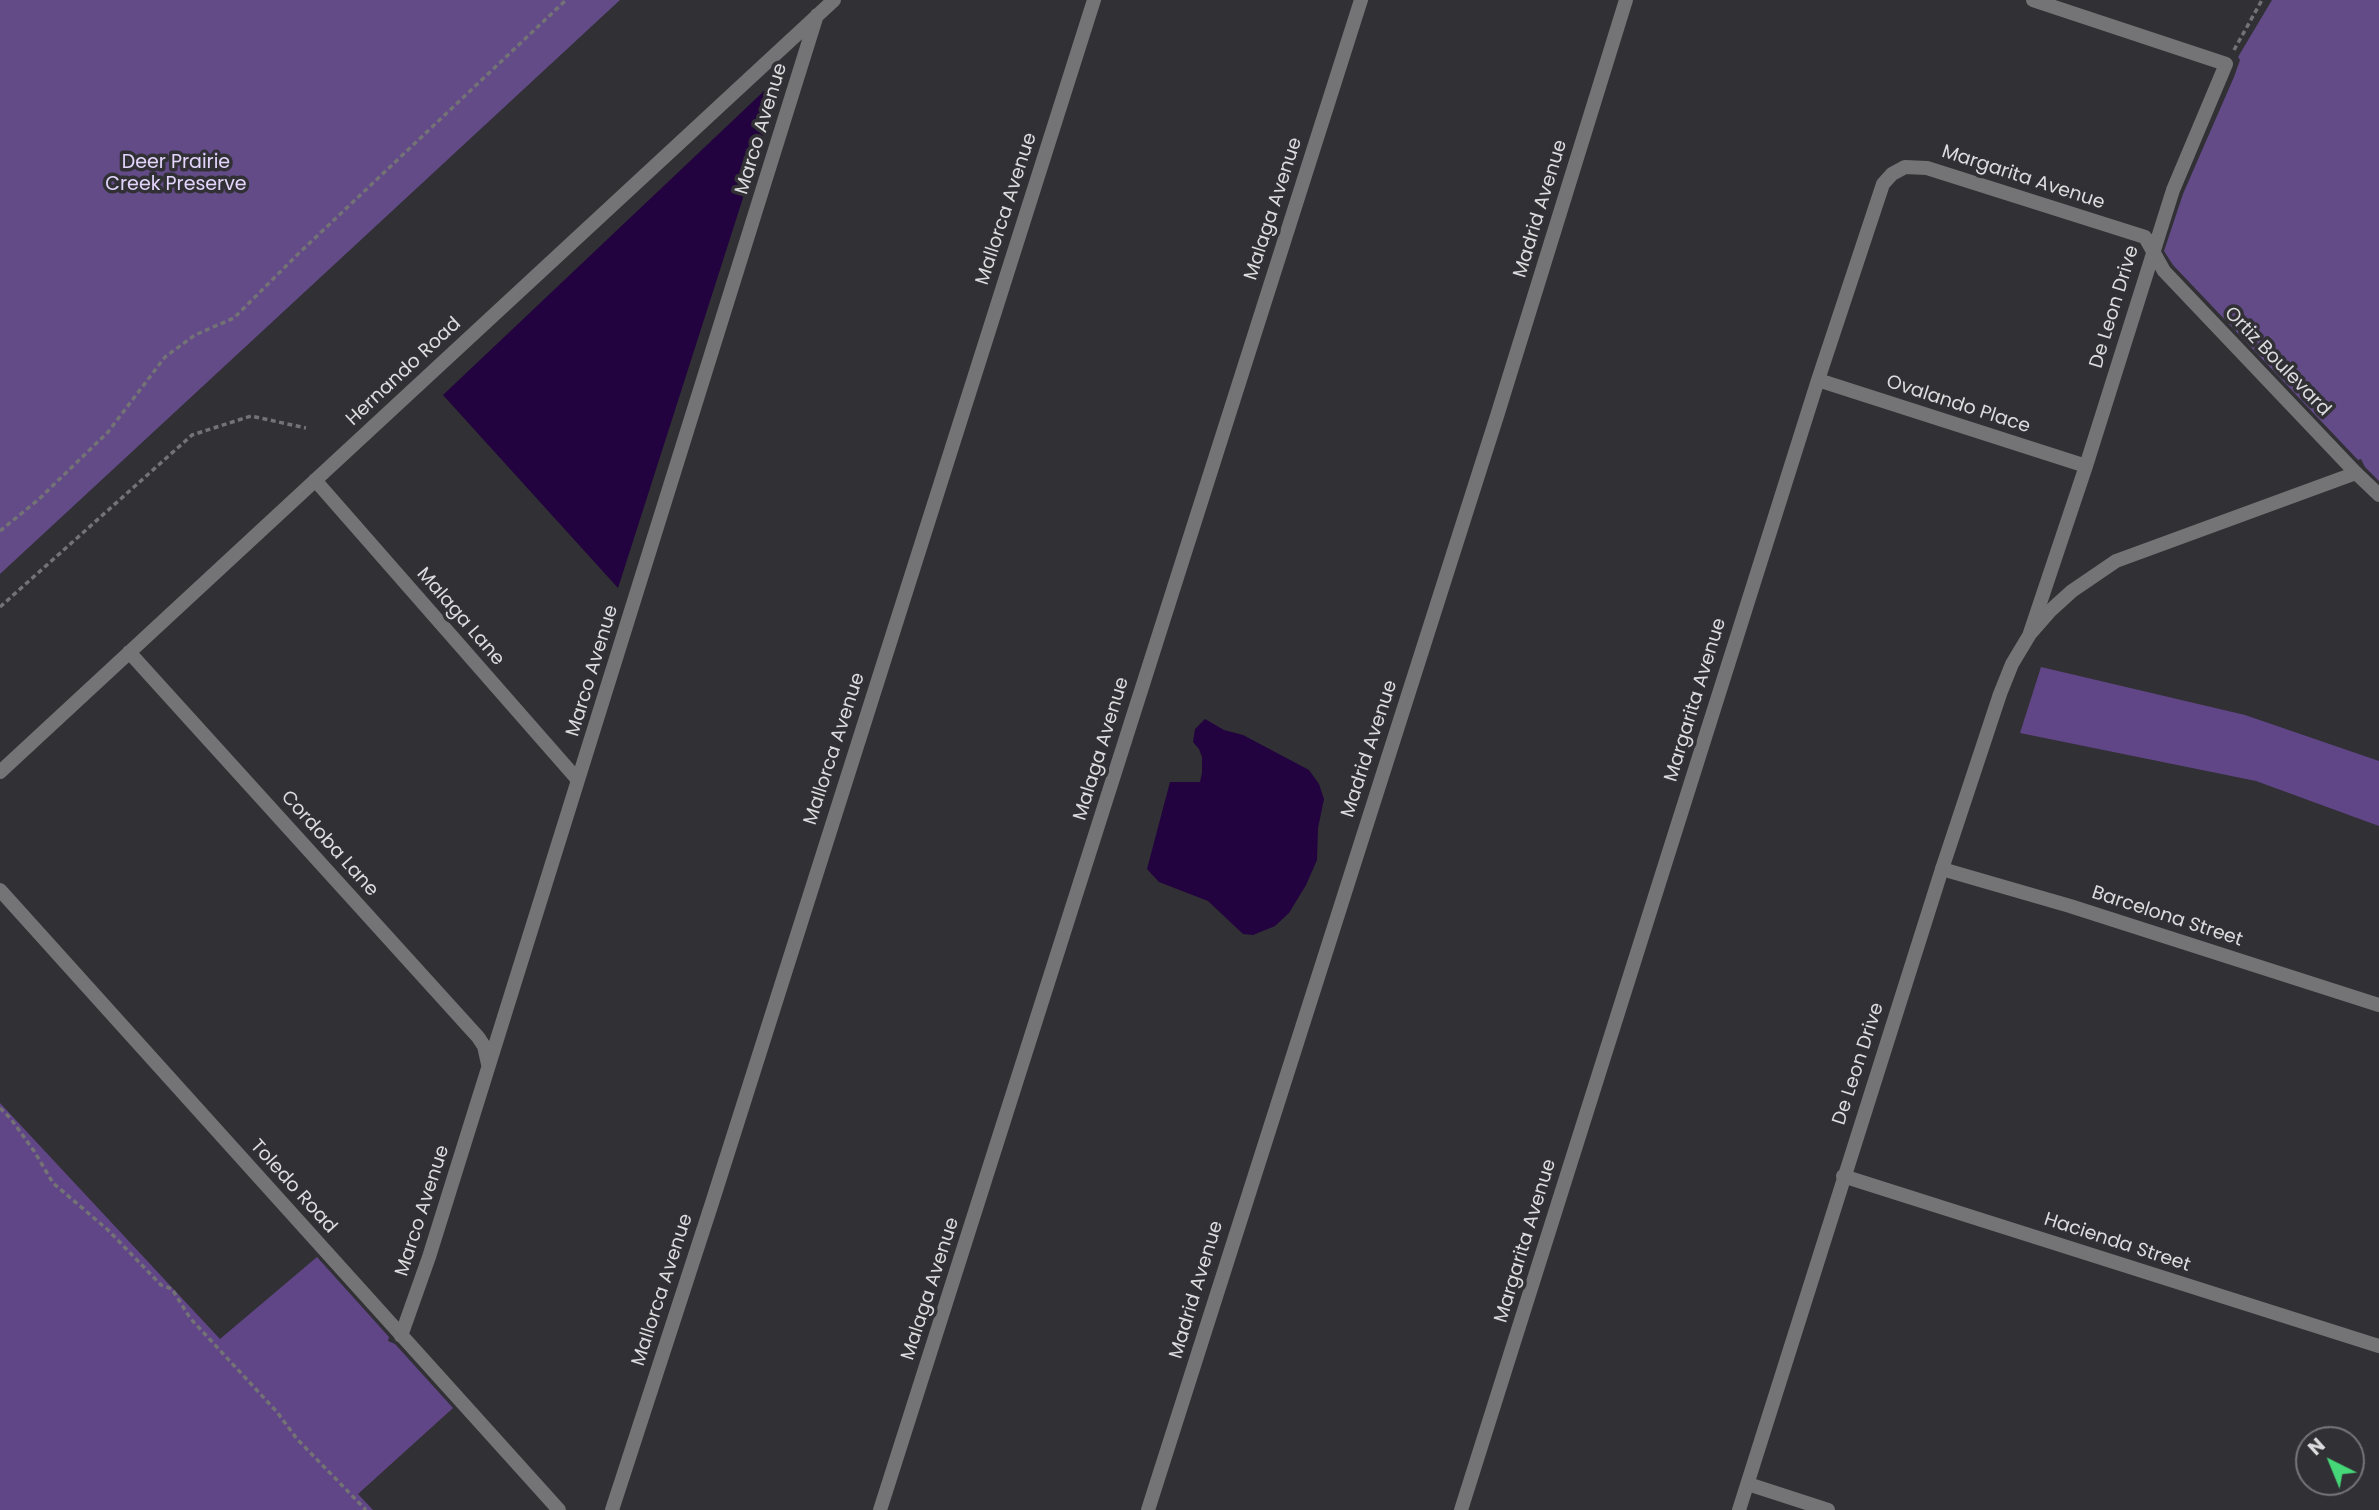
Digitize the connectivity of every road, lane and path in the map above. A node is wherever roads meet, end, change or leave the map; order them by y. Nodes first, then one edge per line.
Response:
1 (566, 0) edge
2 (834, 0) edge
3 (1094, 0) edge
4 (1361, 0) edge
5 (1626, 0) edge
6 (2033, 0) edge
7 (2262, 0) edge
8 (817, 15) junction
9 (2226, 64) junction
10 (2153, 251) junction
11 (1818, 380) junction
12 (306, 428) dead end
13 (2086, 466) junction
14 (2356, 472) junction
15 (315, 480) junction
16 (2379, 495) edge
17 (0, 531) edge
18 (0, 607) edge
19 (2030, 634) junction
20 (129, 652) junction
21 (0, 772) edge
22 (577, 779) junction
23 (1942, 869) junction
24 (0, 890) edge
25 (2379, 1005) edge
26 (488, 1069) junction
27 (0, 1108) edge
28 (1843, 1176) junction
29 (401, 1336) junction
30 (2379, 1346) edge
31 (1748, 1483) junction
32 (366, 1510) edge
33 (559, 1510) edge
34 (612, 1510) edge
35 (880, 1510) edge
36 (1148, 1510) edge
37 (1461, 1510) edge
38 (1739, 1510) edge
39 (1828, 1510) edge

1 - 17 path
2 - 8 street, Hernando Road
3 - 34 street, Mallorca Avenue
4 - 35 street, Malaga Avenue
5 - 36 street, Madrid Avenue
6 - 9 street
7 - 9 path
8 - 15 street, Hernando Road
8 - 22 street, Marco Avenue
9 - 10 street, De Leon Drive
10 - 11 street, Margarita Avenue
10 - 13 street, De Leon Drive
10 - 14 street, Ortiz Boulevard
11 - 13 street, Ovalando Place
11 - 37 street, Margarita Avenue
12 - 18 path
13 - 19 street, De Leon Drive
14 - 16 street, Ortiz Boulevard
14 - 19 street, De Leon Drive
15 - 20 street, Hernando Road
15 - 22 street, Malaga Lane
19 - 23 street, De Leon Drive
20 - 21 street, Hernando Road
20 - 26 street, Cordoba Lane
22 - 26 street, Marco Avenue
23 - 25 street, Barcelona Street
23 - 28 street, De Leon Drive
24 - 29 street, Toledo Road
26 - 29 street, Marco Avenue
27 - 32 path
28 - 30 street, Hacienda Street
28 - 31 street, De Leon Drive
29 - 33 street, Toledo Road
31 - 38 street, De Leon Drive
31 - 39 street

